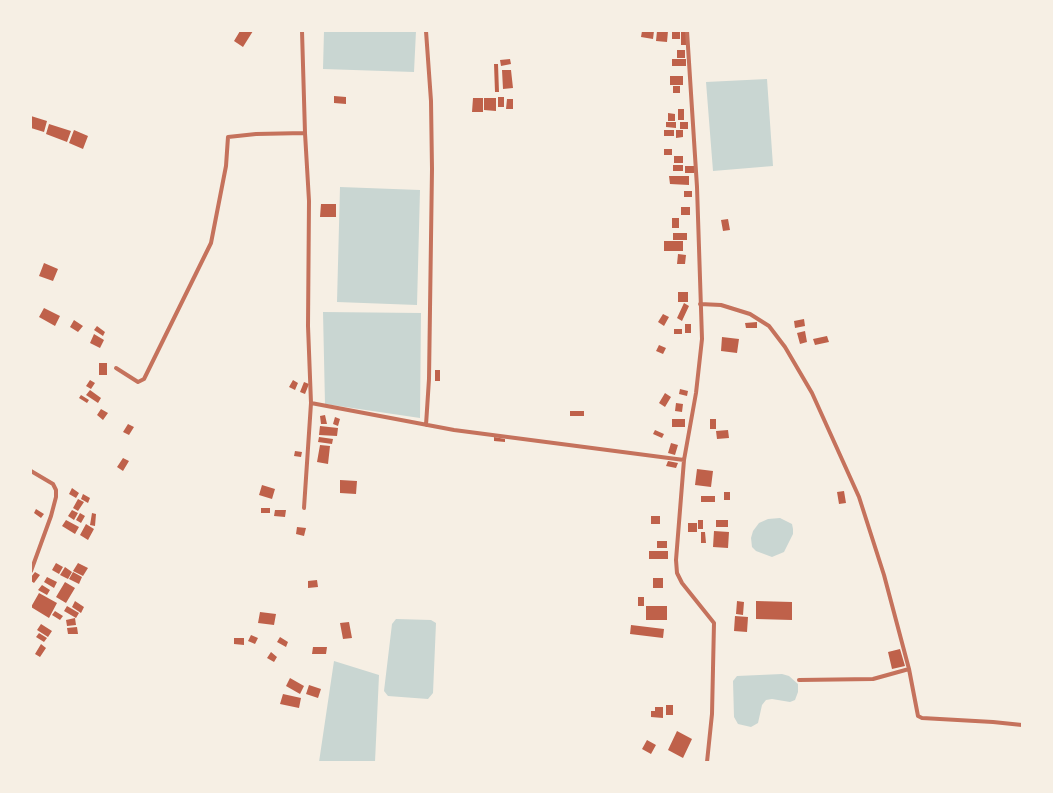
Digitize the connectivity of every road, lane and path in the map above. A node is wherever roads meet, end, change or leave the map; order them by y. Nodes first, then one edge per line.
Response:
1 (302, 31) edge
2 (426, 31) edge
3 (687, 31) edge
4 (305, 133) junction
5 (700, 304) junction
6 (116, 368) dead end
7 (311, 403) junction
8 (426, 425) junction
9 (684, 460) junction
10 (31, 471) edge
11 (304, 508) dead end
12 (31, 571) edge
13 (909, 669) junction
14 (799, 680) dead end
15 (1022, 726) edge
16 (707, 762) edge

1 - 4 street
2 - 8 street
3 - 5 street
4 - 6 street
4 - 7 street
5 - 9 street
5 - 13 street
7 - 8 street
7 - 11 street
8 - 9 street
9 - 16 street
10 - 12 street
13 - 14 street
13 - 15 street

